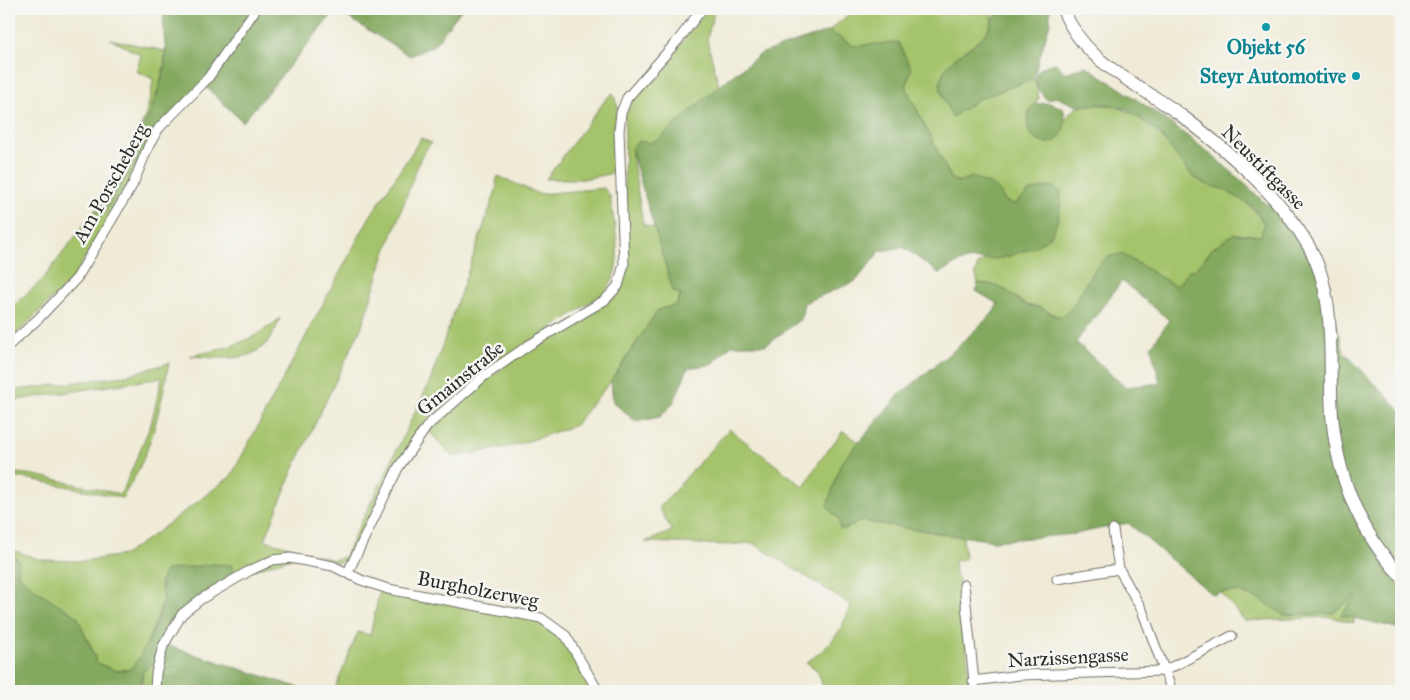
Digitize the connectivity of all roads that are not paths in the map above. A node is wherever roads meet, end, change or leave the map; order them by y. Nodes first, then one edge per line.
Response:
1 (256, 9) edge
2 (702, 9) edge
3 (1062, 9) edge
4 (9, 345) edge
5 (1113, 530) dead end
6 (1119, 569) junction
7 (348, 572) junction
8 (1401, 576) edge
9 (1057, 579) dead end
10 (964, 585) dead end
11 (1232, 636) dead end
12 (1164, 671) junction
13 (974, 681) junction
14 (155, 691) edge
15 (598, 691) edge
16 (975, 691) edge
17 (1172, 691) edge

1 - 4 street, Am Porscheberg
2 - 7 street, Gmainstraße
3 - 8 street, Neustiftgasse
5 - 6 street
6 - 9 street
6 - 12 street
7 - 14 street
7 - 15 street, Burgholzerweg
10 - 13 street
11 - 12 street
12 - 13 street, Narzissengasse
12 - 17 street
13 - 16 street

